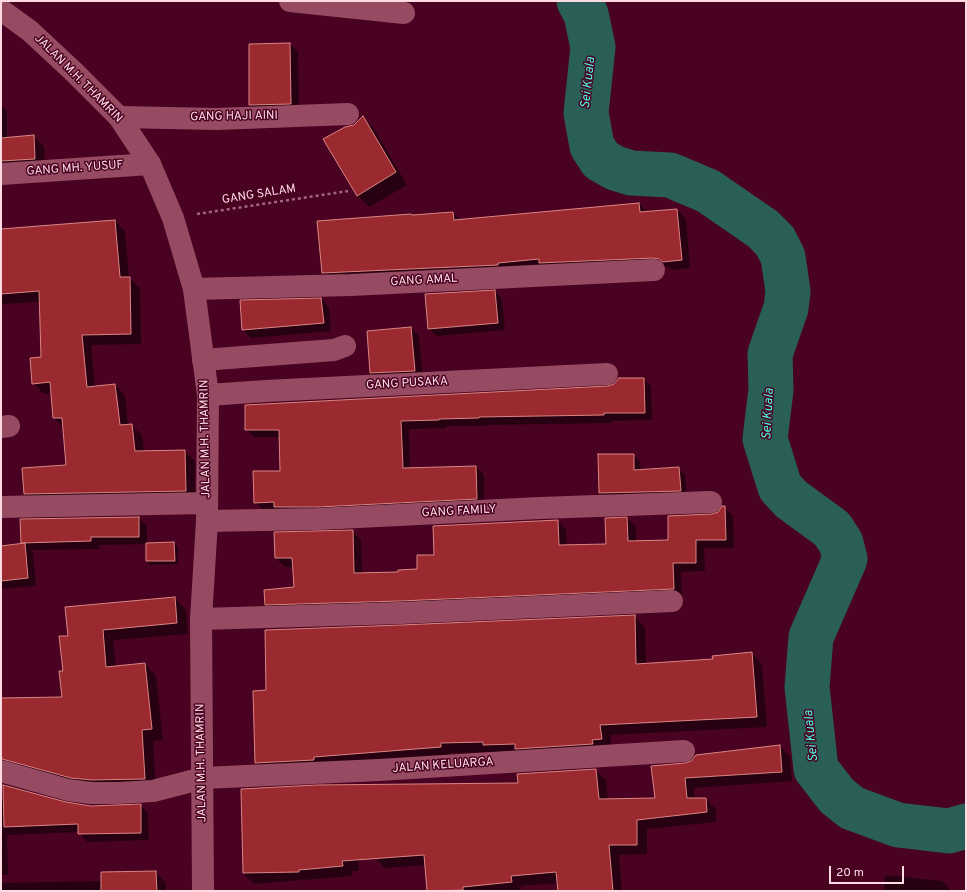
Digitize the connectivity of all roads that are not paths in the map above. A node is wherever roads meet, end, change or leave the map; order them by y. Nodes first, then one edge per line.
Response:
1 (290, 1) edge
2 (1, 10) edge
3 (404, 13) dead end
4 (348, 114) dead end
5 (120, 117) junction
6 (150, 164) junction
7 (1, 174) edge
8 (654, 270) dead end
9 (194, 289) junction
10 (345, 346) dead end
11 (203, 360) junction
12 (607, 374) dead end
13 (208, 396) junction
14 (711, 502) dead end
15 (1, 507) edge
16 (207, 512) junction
17 (672, 602) dead end
18 (201, 619) junction
19 (684, 751) dead end
20 (1, 771) edge
21 (203, 778) junction
22 (203, 891) edge

1 - 3 street
2 - 5 street, JALAN M.H. THAMRIN
4 - 5 street, GANG HAJI AINI
5 - 6 street, JALAN M.H. THAMRIN
6 - 7 street, GANG MH. YUSUF
6 - 9 street, JALAN M.H. THAMRIN
8 - 9 street, GANG AMAL
9 - 11 street, JALAN M.H. THAMRIN
10 - 11 street
11 - 13 street, JALAN M.H. THAMRIN
12 - 13 street, GANG PUSAKA
13 - 16 street, JALAN M.H. THAMRIN
14 - 16 street, GANG FAMILY
15 - 16 street, GANG FAMILY
16 - 18 street, JALAN M.H. THAMRIN
17 - 18 street
18 - 21 street, JALAN M.H. THAMRIN
19 - 21 street, JALAN KELUARGA
20 - 21 street, JALAN KELUARGA
21 - 22 street, JALAN M.H. THAMRIN

